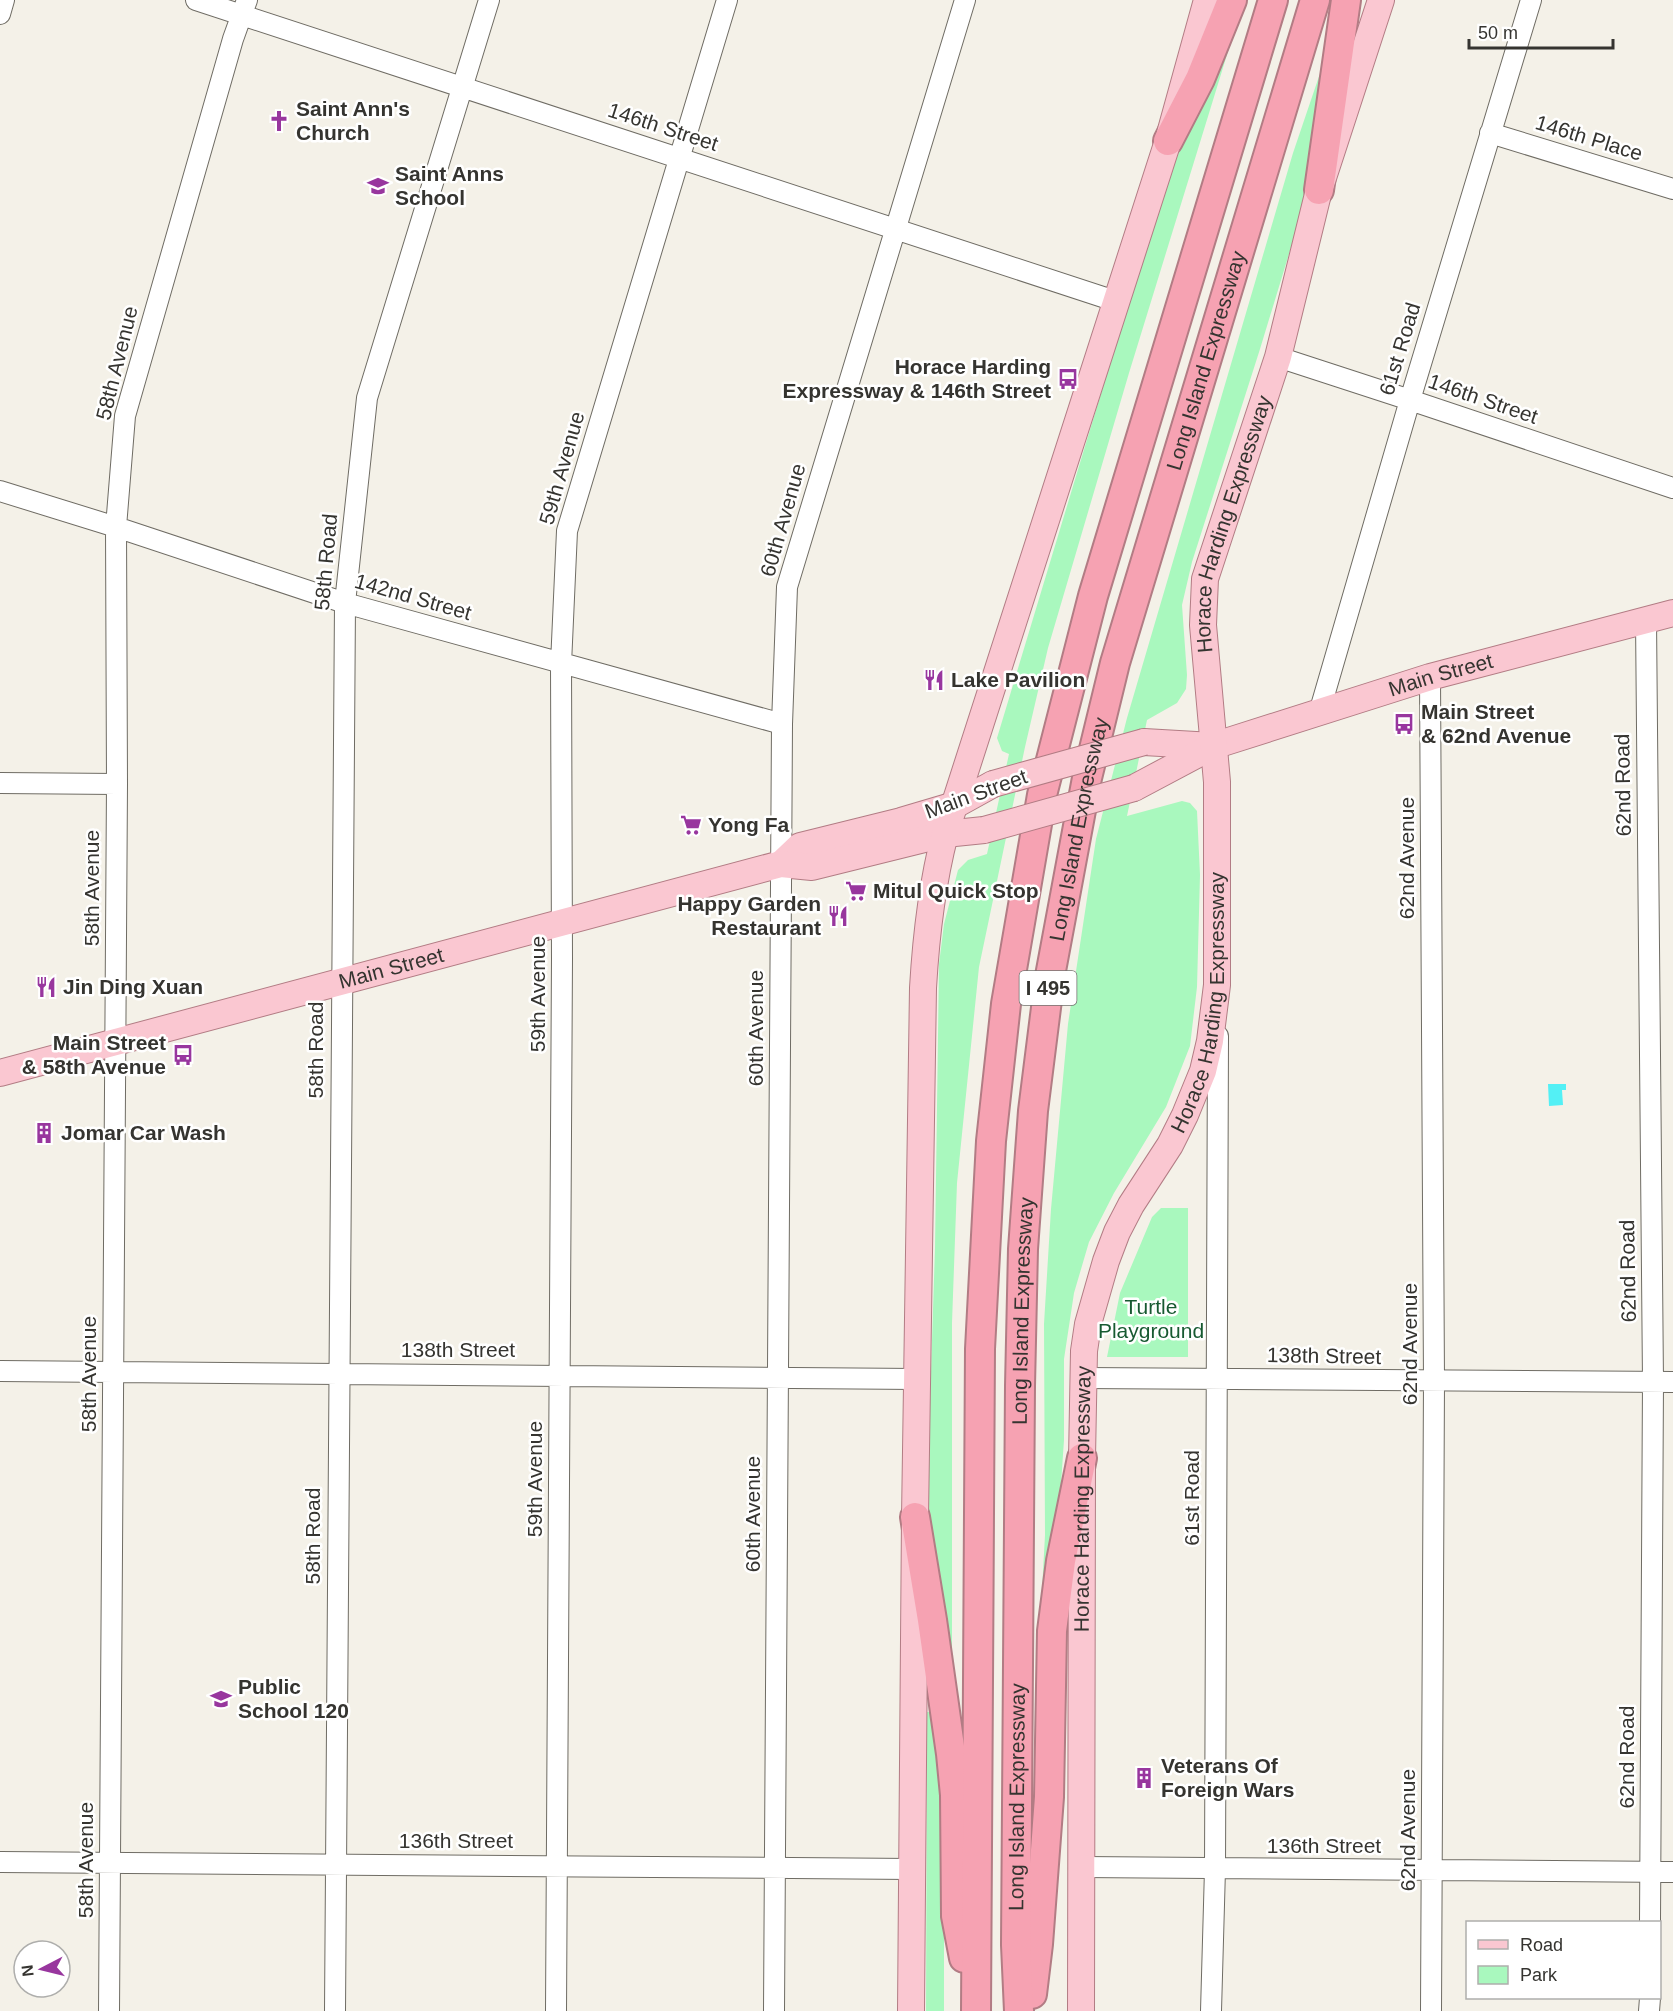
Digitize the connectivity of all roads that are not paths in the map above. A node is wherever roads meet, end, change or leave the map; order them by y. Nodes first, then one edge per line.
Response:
1 (4, 0) edge
2 (196, 0) edge
3 (489, 0) edge
4 (727, 0) edge
5 (965, 0) edge
6 (1207, 0) edge
7 (1232, 0) edge
8 (1273, 0) edge
9 (1315, 0) edge
10 (1346, 0) edge
11 (1381, 0) edge
12 (1531, 0) edge
13 (245, 7) edge
14 (0, 14) edge
15 (463, 86) junction
16 (1491, 133) junction
17 (1168, 141) junction
18 (679, 158) junction
19 (1673, 189) edge
20 (1319, 190) junction
21 (896, 230) junction
22 (1115, 301) junction
23 (1278, 357) junction
24 (1410, 400) junction
25 (1673, 488) edge
26 (0, 492) edge
27 (116, 526) junction
28 (345, 603) junction
29 (1673, 613) edge
30 (1646, 620) junction
31 (561, 664) junction
32 (1430, 677) junction
33 (1319, 713) junction
34 (782, 724) junction
35 (1213, 746) junction
36 (0, 783) edge
37 (117, 784) junction
38 (955, 805) junction
39 (945, 834) junction
40 (781, 864) junction
41 (562, 922) junction
42 (341, 980) junction
43 (1217, 985) junction
44 (115, 1042) junction
45 (0, 1073) edge
46 (0, 1371) edge
47 (113, 1372) junction
48 (339, 1374) junction
49 (560, 1375) junction
50 (778, 1377) junction
51 (1083, 1378) junction
52 (1216, 1378) junction
53 (916, 1379) junction
54 (1434, 1381) junction
55 (1653, 1382) junction
56 (1673, 1382) edge
57 (1082, 1458) junction
58 (915, 1517) junction
59 (0, 1862) edge
60 (110, 1863) junction
61 (335, 1864) junction
62 (557, 1865) junction
63 (775, 1867) junction
64 (1082, 1867) junction
65 (912, 1869) junction
66 (1215, 1869) junction
67 (1431, 1871) junction
68 (1651, 1872) junction
69 (1673, 1872) edge
70 (1650, 1921) edge
71 (109, 2011) edge
72 (335, 2011) edge
73 (555, 2011) edge
74 (774, 2011) edge
75 (911, 2011) edge
76 (975, 2011) edge
77 (1019, 2011) edge
78 (1030, 2011) edge
79 (1081, 2011) edge
80 (1210, 2011) edge
81 (1431, 2011) edge

1 - 14 street
2 - 13 street, 146th Street
3 - 15 street, 58th Road
4 - 18 street, 59th Avenue
5 - 21 street, 60th Avenue
6 - 17 main road
7 - 17 highway
8 - 76 highway, Long Island Expressway / I 495
9 - 77 highway, Long Island Expressway / I 495
10 - 20 highway
11 - 20 main road, Horace Harding Expressway
12 - 16 street, 61st Road
13 - 15 street, 146th Street
13 - 27 street, 58th Avenue
15 - 18 street, 146th Street
15 - 28 street, 58th Road
16 - 19 street, 146th Place
16 - 24 street, 61st Road
17 - 22 main road
18 - 21 street, 146th Street
18 - 31 street, 59th Avenue
20 - 23 main road, Horace Harding Expressway
21 - 22 street, 146th Street
21 - 34 street, 60th Avenue
22 - 38 main road
23 - 24 street, 146th Street
23 - 35 main road, Horace Harding Expressway
24 - 25 street, 146th Street
24 - 33 street, 61st Road
26 - 27 street, 142nd Street
27 - 28 street, 142nd Street
27 - 37 street, 58th Avenue
28 - 31 street, 142nd Street
28 - 42 street, 58th Road
29 - 30 main road, Main Street
30 - 32 main road, Main Street
30 - 55 street, 62nd Road
31 - 34 street, 142nd Street
31 - 41 street, 59th Avenue
32 - 33 main road, Main Street
32 - 54 street, 62nd Avenue
33 - 35 main road, Main Street
34 - 40 street, 60th Avenue
35 - 38 main road, Main Street, bridge
35 - 39 main road, Main Street, bridge
35 - 43 main road, Horace Harding Expressway
36 - 37 street
37 - 44 street, 58th Avenue
38 - 39 main road
38 - 40 main road, Main Street
39 - 40 main road, Main Street
39 - 53 main road
40 - 41 main road, Main Street
40 - 50 street, 60th Avenue
41 - 42 main road, Main Street
41 - 49 street, 59th Avenue
42 - 44 main road, Main Street
42 - 48 street, 58th Road
43 - 51 main road, Horace Harding Expressway
43 - 52 street, 61st Road
44 - 45 main road, Main Street
44 - 47 street, 58th Avenue
46 - 47 street, 138th Street
47 - 48 street, 138th Street
47 - 60 street, 58th Avenue
48 - 49 street, 138th Street
48 - 61 street, 58th Road
49 - 50 street, 138th Street
49 - 62 street, 59th Avenue
50 - 53 street, 138th Street
50 - 63 street, 60th Avenue
51 - 52 street, 138th Street
51 - 57 main road, Horace Harding Expressway
52 - 54 street, 138th Street
52 - 66 street, 61st Road
53 - 58 main road
54 - 55 street, 138th Street
54 - 67 street, 62nd Avenue
55 - 56 street, 138th Street
55 - 68 street, 62nd Road
57 - 64 main road, Horace Harding Expressway
57 - 78 highway
58 - 65 main road
58 - 76 highway
59 - 60 street, 136th Street
60 - 61 street, 136th Street
60 - 71 street, 58th Avenue
61 - 62 street, 136th Street
61 - 72 street, 58th Road
62 - 63 street, 136th Street
62 - 73 street, 59th Avenue
63 - 65 street, 136th Street
63 - 74 street, 60th Avenue
64 - 66 street, 136th Street
64 - 79 main road, Horace Harding Expressway
65 - 75 main road
66 - 67 street, 136th Street
66 - 80 street, 61st Road
67 - 68 street, 136th Street
67 - 81 street, 62nd Avenue
68 - 69 street, 136th Street
68 - 70 street, 62nd Road

